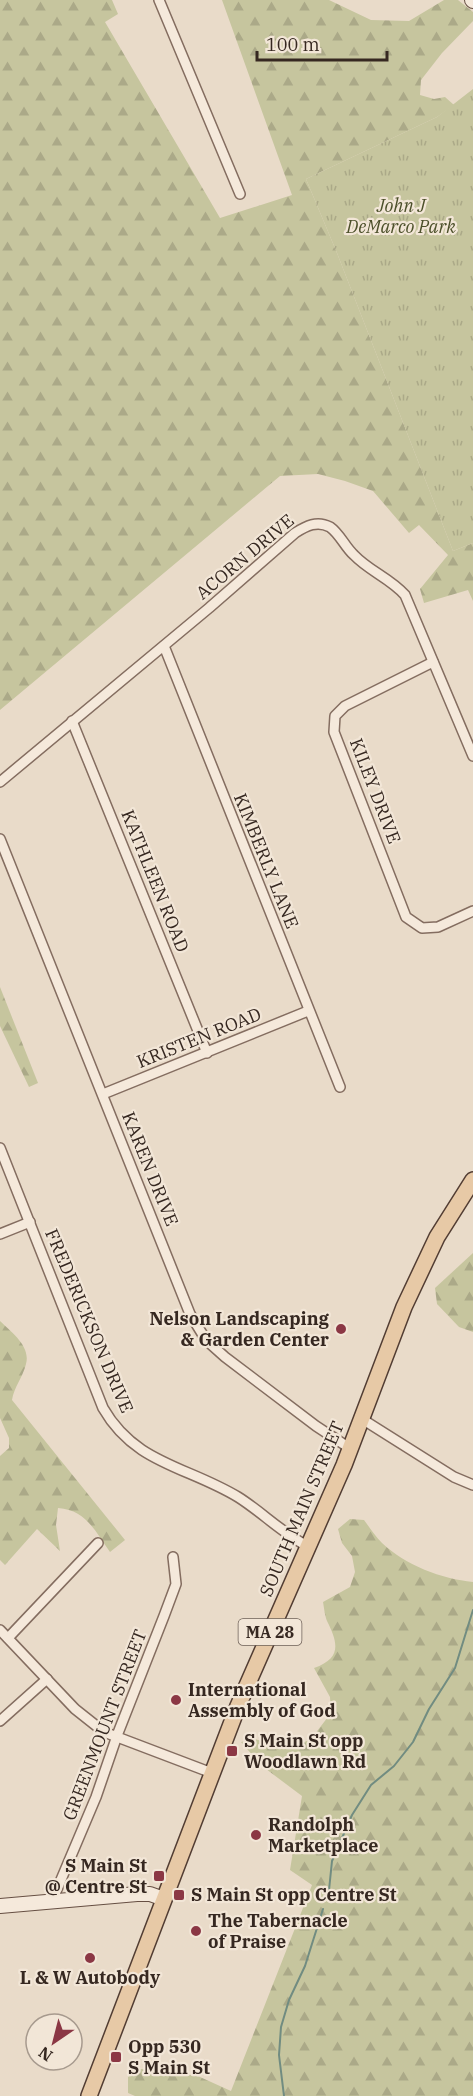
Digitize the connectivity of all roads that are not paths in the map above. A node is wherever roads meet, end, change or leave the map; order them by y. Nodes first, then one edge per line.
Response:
1 (159, 0) edge
2 (240, 194) dead end
3 (164, 646) junction
4 (433, 663) junction
5 (72, 721) junction
6 (473, 756) edge
7 (0, 782) edge
8 (0, 839) edge
9 (471, 913) edge
10 (308, 1011) junction
11 (207, 1053) junction
12 (340, 1087) dead end
13 (103, 1094) junction
14 (0, 1148) edge
15 (473, 1180) edge
16 (30, 1222) junction
17 (0, 1234) edge
18 (362, 1419) junction
19 (351, 1449) junction
20 (473, 1485) edge
21 (98, 1543) dead end
22 (309, 1547) junction
23 (173, 1557) dead end
24 (0, 1630) edge
25 (8, 1638) junction
26 (47, 1679) junction
27 (0, 1721) edge
28 (117, 1738) junction
29 (213, 1773) junction
30 (164, 1899) junction
31 (52, 1901) junction
32 (0, 1906) edge
33 (89, 2096) edge

1 - 2 street
3 - 4 street, ACORN DRIVE
3 - 5 street, ACORN DRIVE
3 - 10 street, KIMBERLY LANE
4 - 6 street, ACORN DRIVE
4 - 9 street, KILEY DRIVE
5 - 7 street, ACORN DRIVE
5 - 11 street, KATHLEEN ROAD
8 - 13 street, KAREN DRIVE
10 - 11 street, KRISTEN ROAD
10 - 12 street, KIMBERLY LANE
11 - 13 street, KRISTEN ROAD
13 - 19 street, KAREN DRIVE
14 - 16 street, FREDERICKSON DRIVE
15 - 18 main road, SOUTH MAIN STREET / MA 28
16 - 17 street
16 - 22 street, FREDERICKSON DRIVE
18 - 19 main road, SOUTH MAIN STREET / MA 28
18 - 20 street
19 - 22 main road, SOUTH MAIN STREET / MA 28
21 - 25 street
22 - 29 main road, SOUTH MAIN STREET / MA 28
23 - 28 street, GREENMOUNT STREET
24 - 25 street
25 - 26 street
26 - 27 street
26 - 28 street
28 - 29 street
28 - 31 street, GREENMOUNT STREET
29 - 30 main road, SOUTH MAIN STREET / MA 28
30 - 31 main road
30 - 33 main road, SOUTH MAIN STREET / MA 28
31 - 32 main road

